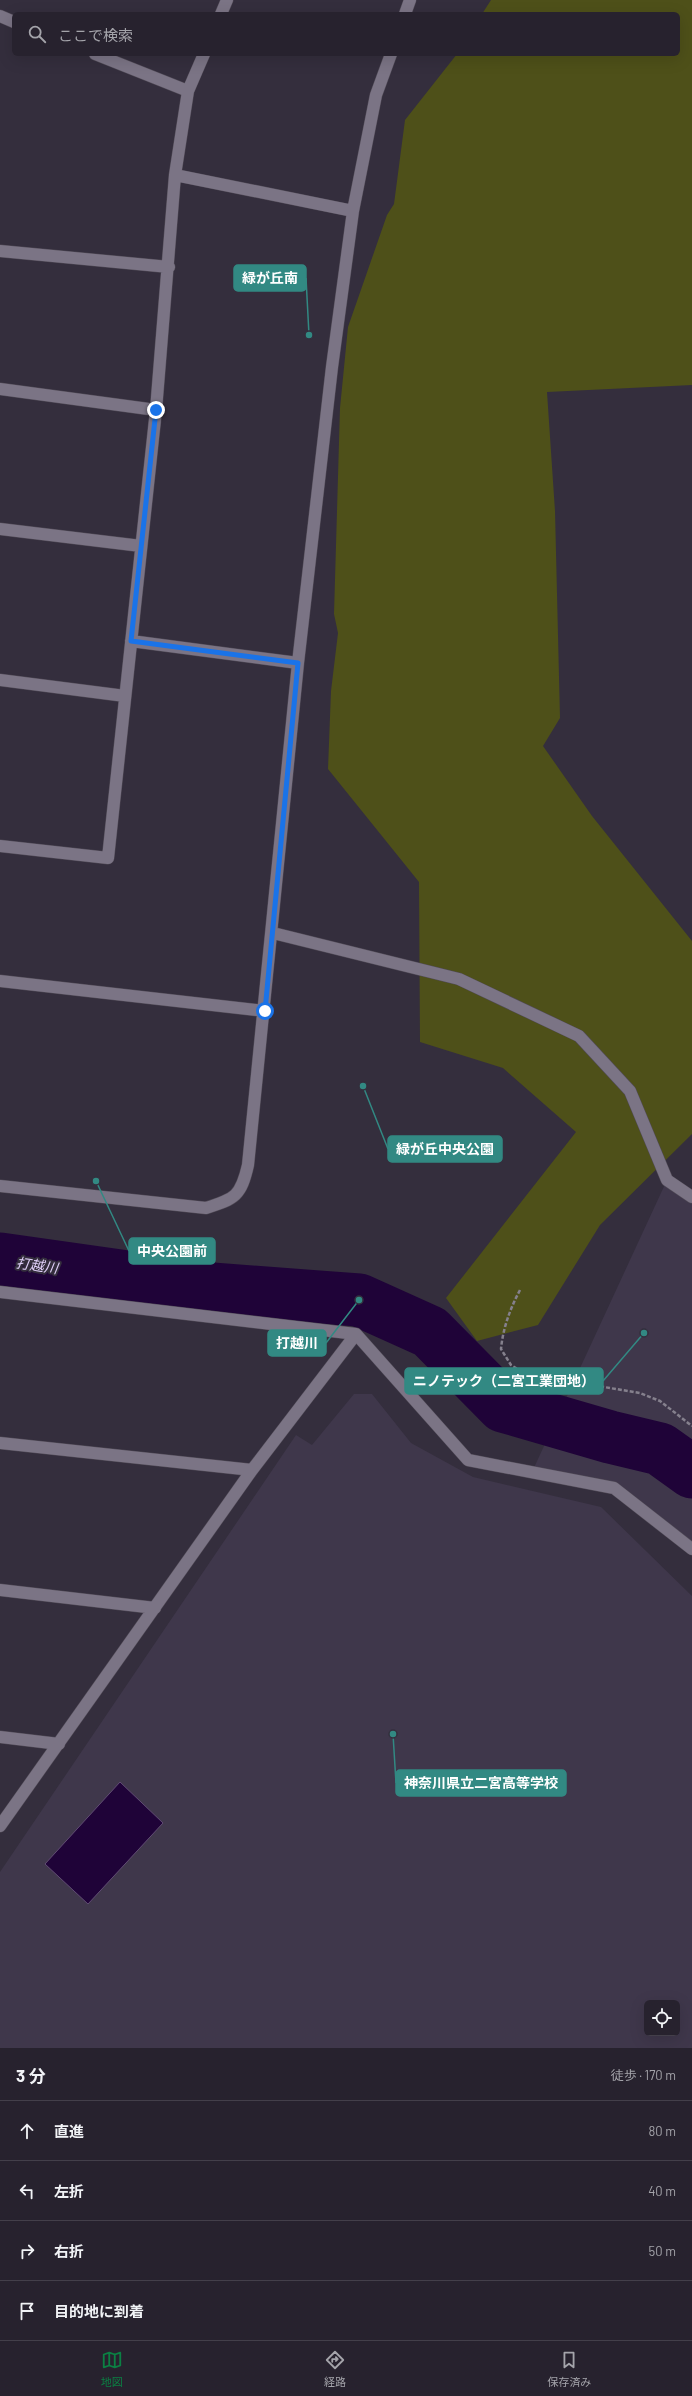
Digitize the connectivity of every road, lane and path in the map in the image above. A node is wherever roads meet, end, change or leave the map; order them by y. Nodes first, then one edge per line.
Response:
1 (227, 0) edge
2 (410, 0) edge
3 (222, 12) edge
4 (406, 12) edge
5 (0, 16) edge
6 (12, 21) edge
7 (99, 56) edge
8 (203, 56) edge
9 (390, 56) edge
10 (188, 91) junction
11 (175, 175) junction
12 (352, 211) junction
13 (0, 251) edge
14 (169, 267) junction
15 (0, 389) edge
16 (156, 410) junction
17 (0, 529) edge
18 (141, 546) junction
19 (131, 641) junction
20 (298, 663) junction
21 (0, 680) edge
22 (125, 696) junction
23 (0, 846) edge
24 (273, 933) junction
25 (0, 982) edge
26 (265, 1011) junction
27 (0, 1186) edge
28 (692, 1197) edge
29 (520, 1290) dead end
30 (0, 1292) edge
31 (356, 1334) junction
32 (692, 1426) edge
33 (0, 1443) edge
34 (252, 1470) junction
35 (692, 1550) edge
36 (0, 1590) edge
37 (155, 1608) junction
38 (0, 1737) edge
39 (59, 1744) junction
40 (0, 1826) edge

1 - 3 street
2 - 4 street
5 - 6 street
7 - 10 street
8 - 10 street
9 - 12 street
10 - 11 street
11 - 12 street
11 - 14 street
12 - 20 street
13 - 14 street
14 - 16 street
15 - 16 street
16 - 18 street
17 - 18 street
18 - 19 street
19 - 20 street
19 - 22 street
20 - 24 street
21 - 22 street
22 - 23 street
24 - 26 street
24 - 28 street
25 - 26 street
26 - 27 street
29 - 32 path
30 - 31 street
31 - 34 street
31 - 35 street
33 - 34 street
34 - 37 street
36 - 37 street
37 - 39 street
38 - 39 street
39 - 40 street

